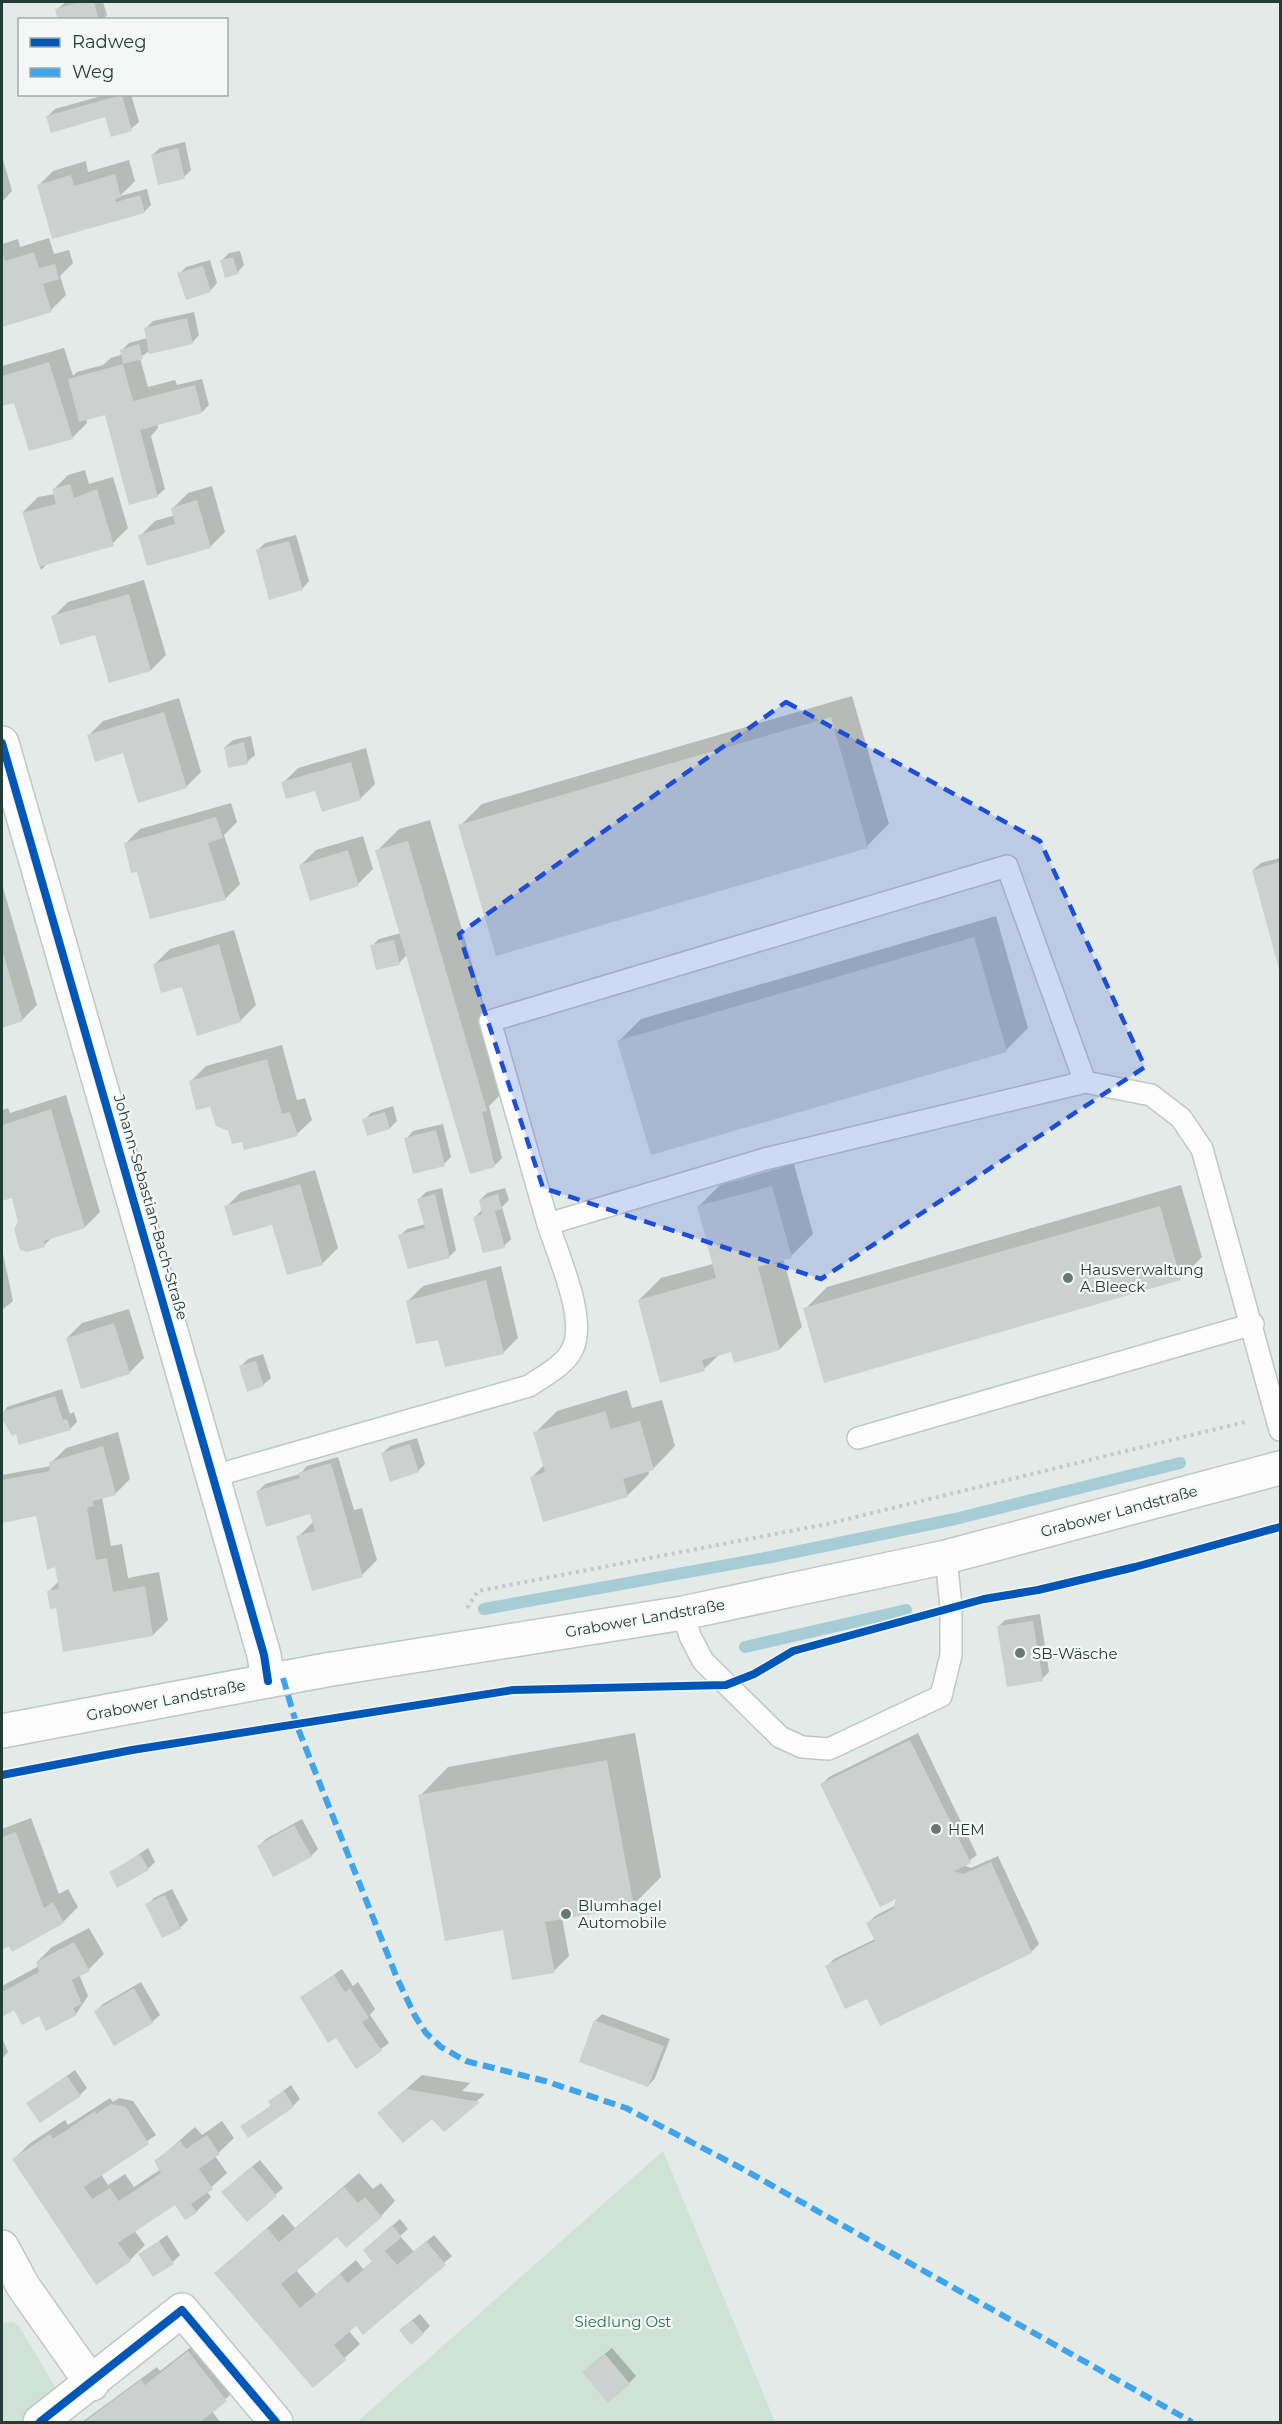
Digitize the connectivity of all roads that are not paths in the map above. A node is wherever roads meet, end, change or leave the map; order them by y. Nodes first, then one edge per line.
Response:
1 (2, 743) edge
2 (1085, 1082) junction
3 (548, 1224) junction
4 (1253, 1324) junction
5 (1278, 1422) edge
6 (858, 1438) dead end
7 (1281, 1468) edge
8 (214, 1476) junction
9 (946, 1557) junction
10 (683, 1613) junction
11 (268, 1681) junction
12 (2, 1731) edge
13 (2, 2247) edge
14 (12, 2293) edge
15 (92, 2384) junction
16 (40, 2422) edge
17 (276, 2422) edge

1 - 8 street, Johann-Sebastian-Bach-Straße
2 - 3 lane
2 - 3 lane
2 - 4 lane
3 - 8 lane
4 - 5 lane
4 - 6 lane
7 - 9 street, Grabower Landstraße
8 - 11 street, Johann-Sebastian-Bach-Straße
9 - 10 street, Grabower Landstraße
9 - 10 lane
10 - 11 street, Grabower Landstraße
11 - 12 street, Grabower Landstraße
13 - 14 street
14 - 15 street
15 - 16 street
15 - 17 street

